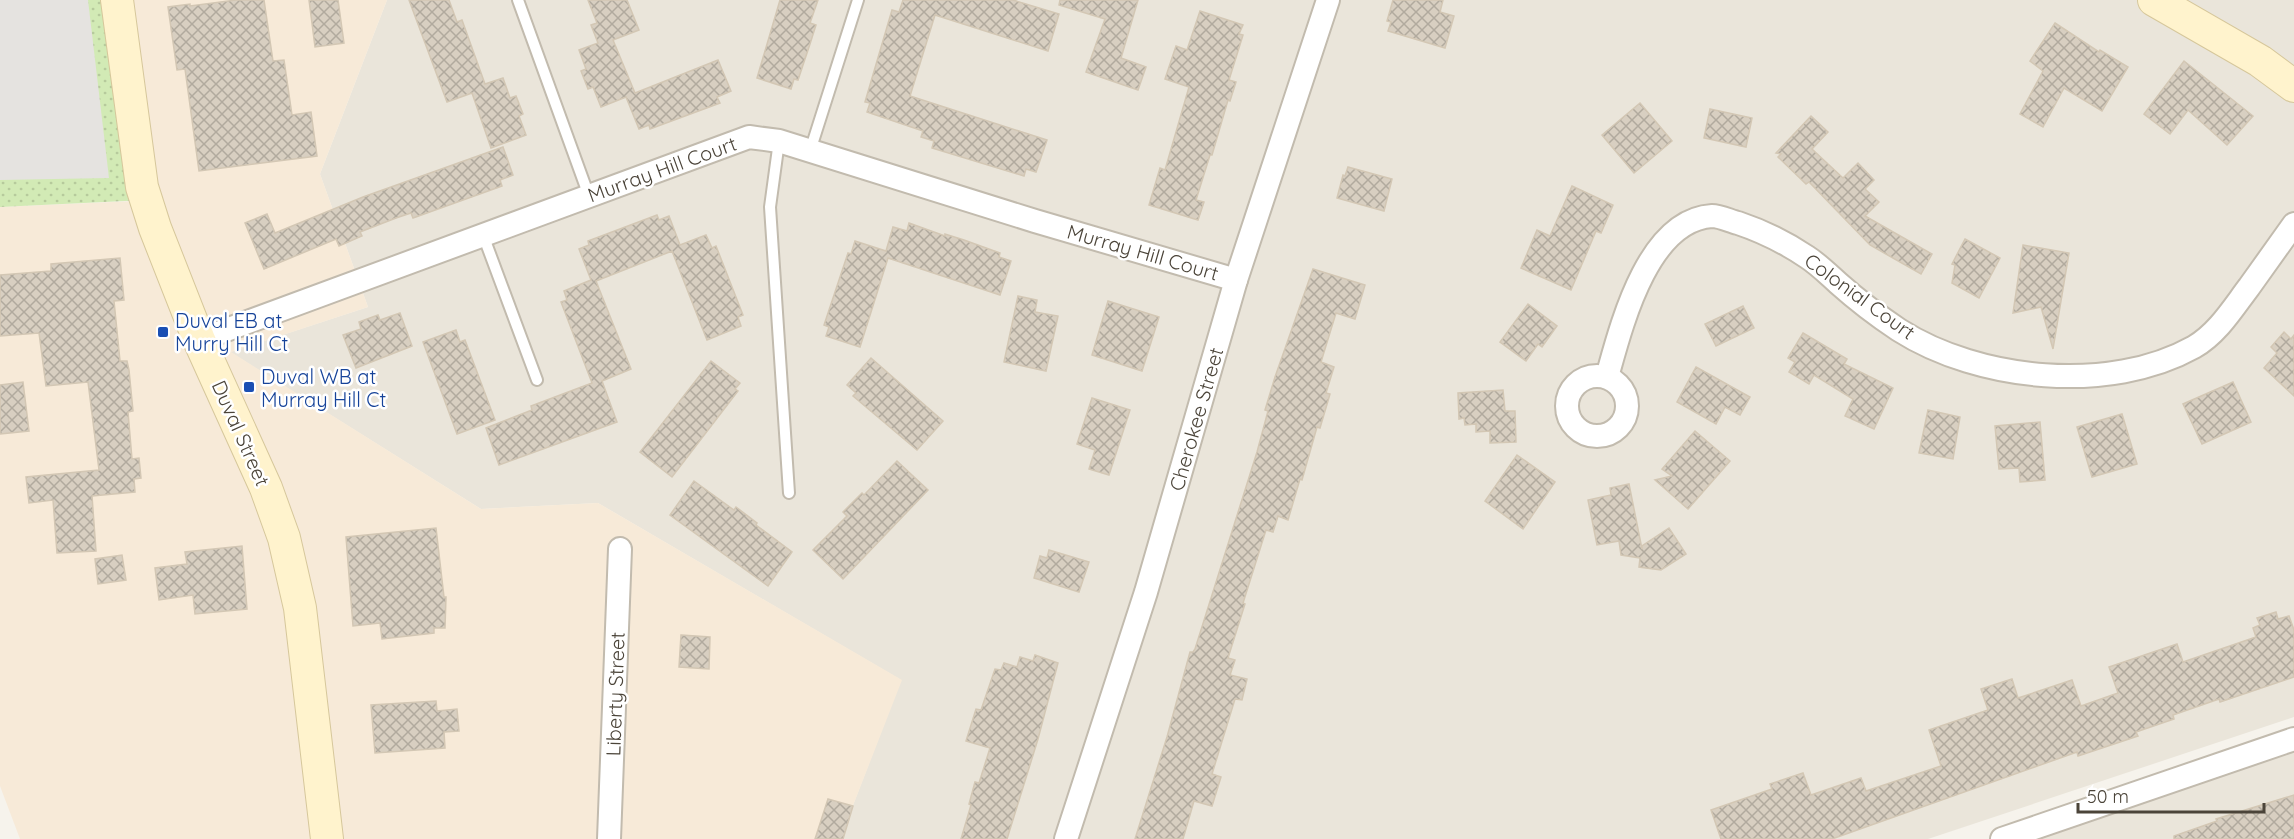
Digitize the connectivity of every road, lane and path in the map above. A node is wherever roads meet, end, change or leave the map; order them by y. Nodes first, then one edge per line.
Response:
1 (117, 0) edge
2 (518, 0) edge
3 (858, 0) edge
4 (1328, 0) edge
5 (2154, 0) edge
6 (2294, 86) edge
7 (779, 141) junction
8 (810, 151) junction
9 (589, 196) junction
10 (2294, 224) edge
11 (483, 235) junction
12 (1236, 280) junction
13 (199, 340) junction
14 (1607, 377) dead end
15 (537, 380) dead end
16 (789, 493) dead end
17 (620, 549) dead end
18 (2294, 739) edge
19 (327, 839) edge
20 (609, 839) edge
21 (1066, 839) edge
22 (2002, 839) edge

1 - 13 street, Duval Street
2 - 9 lane
3 - 8 lane
4 - 12 street, Cherokee Street
5 - 6 street
7 - 8 street, Murray Hill Court
7 - 9 street, Murray Hill Court
7 - 16 lane
8 - 12 street, Murray Hill Court
9 - 11 street, Murray Hill Court
10 - 14 street, Colonial Court
11 - 13 street, Murray Hill Court
11 - 15 lane
12 - 21 street, Cherokee Street
13 - 19 street, Duval Street
17 - 20 street, Liberty Street
18 - 22 street

